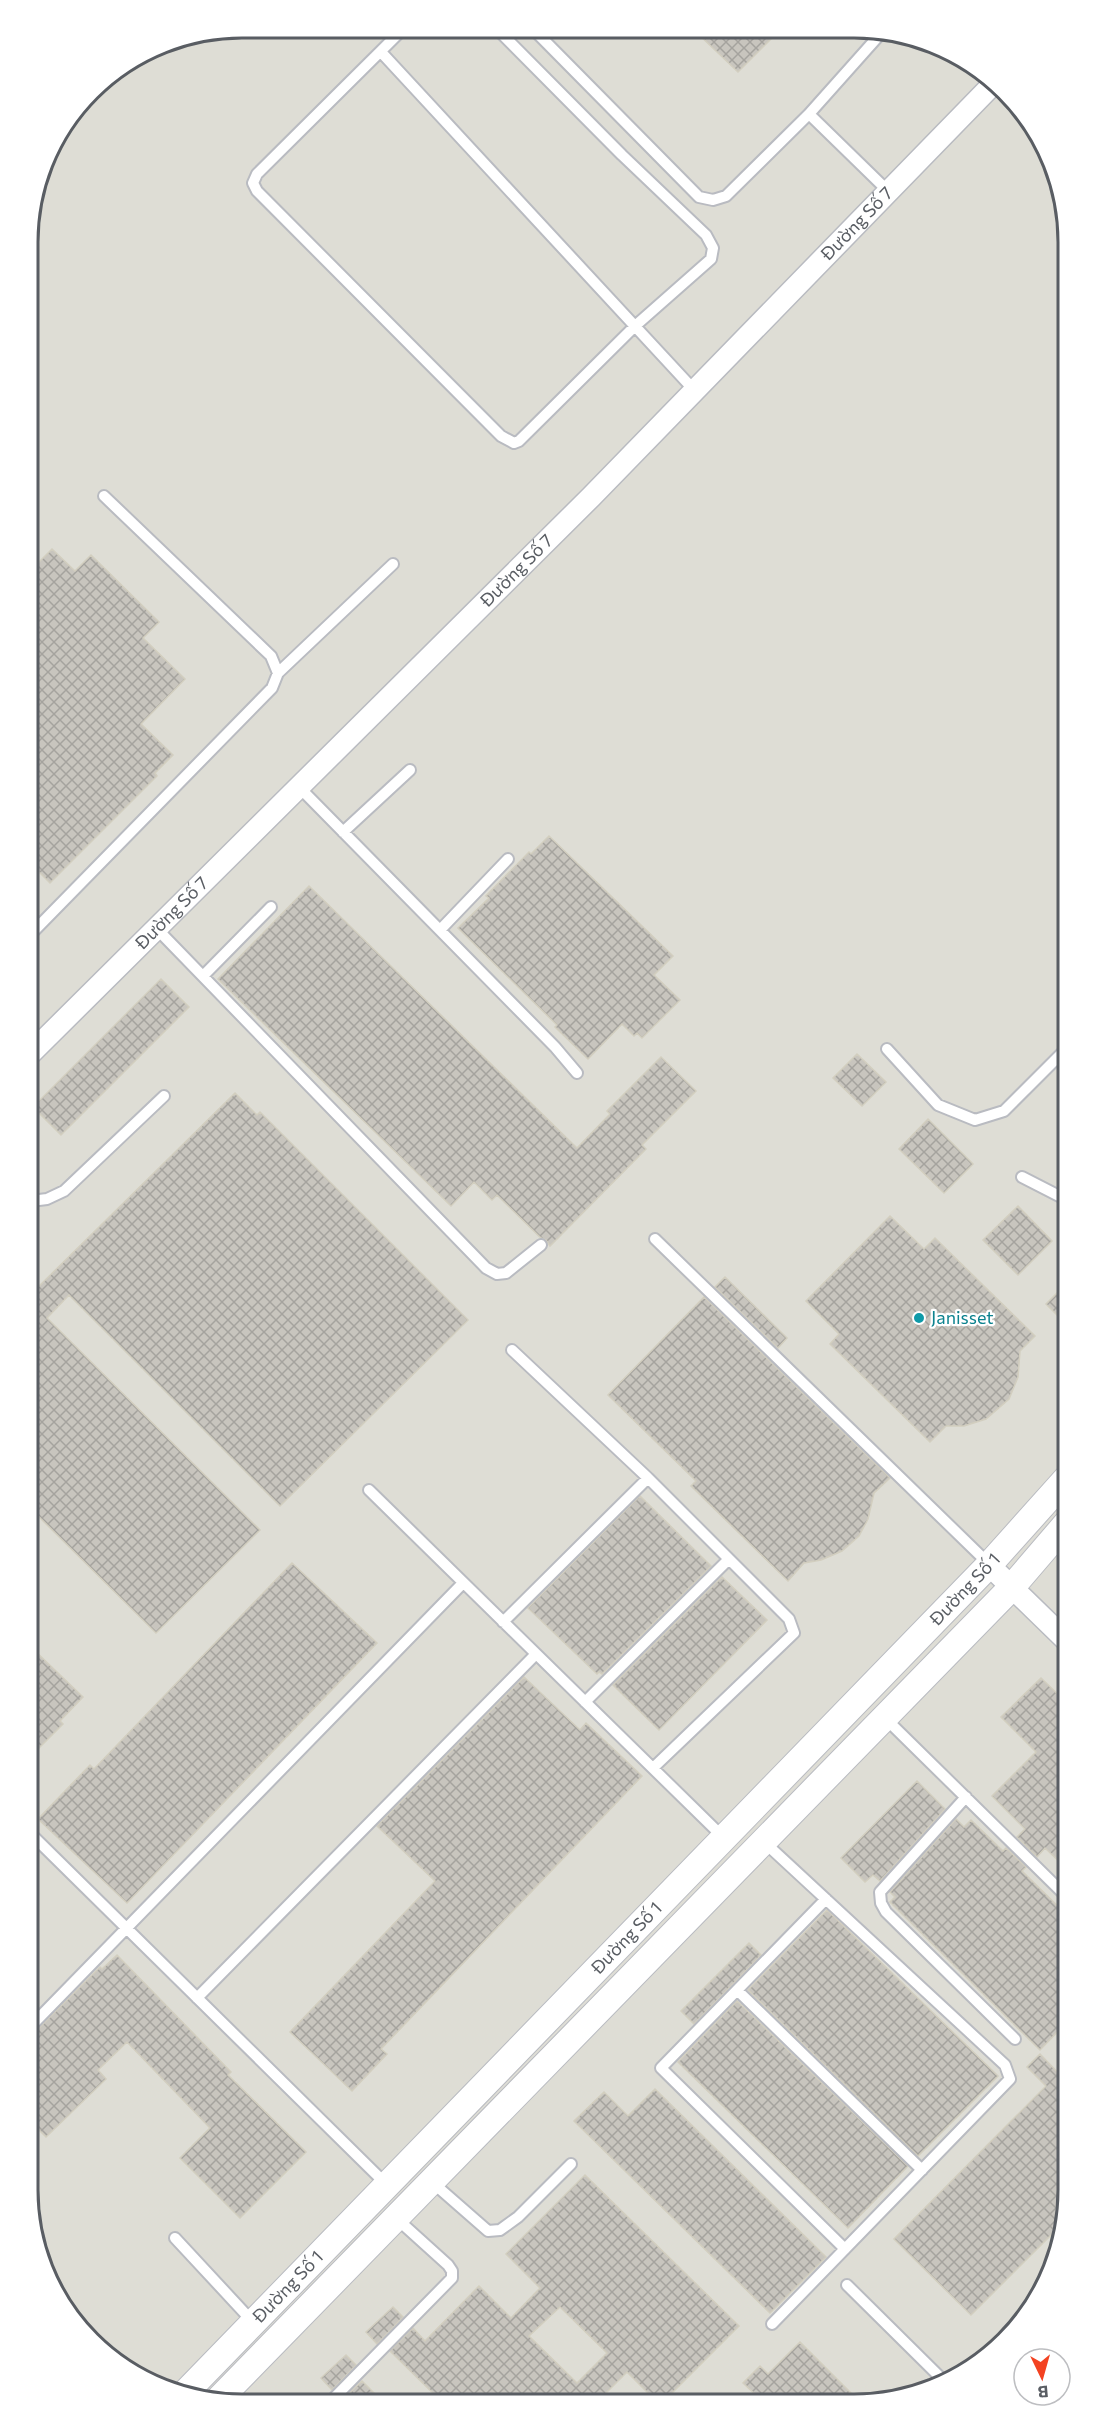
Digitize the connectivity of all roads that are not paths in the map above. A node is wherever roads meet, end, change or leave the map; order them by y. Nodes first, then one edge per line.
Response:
1 (394, 38) edge
2 (506, 38) edge
3 (542, 38) edge
4 (876, 39) edge
5 (381, 52) junction
6 (989, 88) edge
7 (809, 114) junction
8 (889, 192) junction
9 (635, 326) junction
10 (695, 391) junction
11 (104, 496) dead end
12 (393, 564) dead end
13 (278, 673) junction
14 (410, 770) dead end
15 (299, 787) junction
16 (343, 832) junction
17 (508, 859) dead end
18 (271, 906) dead end
19 (38, 927) edge
20 (157, 929) junction
21 (440, 930) junction
22 (203, 976) junction
23 (38, 1046) edge
24 (887, 1049) dead end
25 (1058, 1057) edge
26 (577, 1073) dead end
27 (165, 1096) dead end
28 (1022, 1178) dead end
29 (1058, 1196) edge
30 (38, 1200) edge
31 (655, 1239) dead end
32 (541, 1245) dead end
33 (512, 1350) dead end
34 (648, 1478) junction
35 (1058, 1488) edge
36 (369, 1490) dead end
37 (1058, 1533) edge
38 (729, 1559) junction
39 (989, 1565) junction
40 (463, 1583) junction
41 (1012, 1587) junction
42 (503, 1622) junction
43 (1058, 1632) edge
44 (536, 1654) junction
45 (585, 1702) junction
46 (885, 1717) junction
47 (653, 1768) junction
48 (966, 1797) junction
49 (724, 1839) junction
50 (38, 1841) edge
51 (764, 1841) junction
52 (1058, 1888) edge
53 (826, 1899) junction
54 (126, 1929) junction
55 (737, 1990) junction
56 (197, 1998) junction
57 (38, 2019) edge
58 (1015, 2039) dead end
59 (571, 2164) dead end
60 (922, 2170) junction
61 (431, 2182) junction
62 (387, 2185) junction
63 (396, 2218) junction
64 (175, 2238) dead end
65 (845, 2249) junction
66 (847, 2285) dead end
67 (253, 2323) junction
68 (772, 2324) dead end
69 (938, 2375) edge
70 (190, 2387) edge
71 (228, 2393) edge
72 (338, 2394) edge

1 - 5 lane
2 - 9 lane
3 - 7 lane
4 - 7 lane
5 - 9 lane
5 - 9 lane
6 - 8 street, Đường Số 7
7 - 8 lane
8 - 10 street, Đường Số 7
9 - 10 lane
10 - 15 street, Đường Số 7
11 - 13 lane
12 - 13 lane
13 - 19 lane
14 - 16 lane
15 - 16 lane
15 - 20 street, Đường Số 7
16 - 21 lane
17 - 21 lane
18 - 22 lane
20 - 22 lane
20 - 23 street, Đường Số 7
21 - 26 lane
22 - 32 lane
24 - 25 lane
27 - 30 lane
28 - 29 lane
31 - 39 lane
33 - 34 lane
34 - 38 lane
34 - 42 lane
35 - 39 street, Đường Số 1
36 - 40 lane
37 - 41 street, Đường Số 1
38 - 45 lane
38 - 47 lane
39 - 41 street
39 - 49 street, Đường Số 1
40 - 42 lane
40 - 54 lane
41 - 43 street
41 - 46 street, Đường Số 1
42 - 44 lane
44 - 45 lane
44 - 56 lane
45 - 47 lane
46 - 48 lane
46 - 51 street, Đường Số 1
47 - 49 lane
48 - 52 lane
48 - 58 lane
49 - 62 street, Đường Số 1
50 - 54 lane
51 - 53 lane
51 - 61 street, Đường Số 1
53 - 55 lane
53 - 60 lane
54 - 56 lane
54 - 57 lane
55 - 60 lane
55 - 65 lane
56 - 62 lane
59 - 61 lane
60 - 65 lane
61 - 63 street, Đường Số 1
62 - 67 street, Đường Số 1
63 - 71 street, Đường Số 1
63 - 72 lane
64 - 67 lane
65 - 68 lane
66 - 69 lane
67 - 70 street, Đường Số 1

